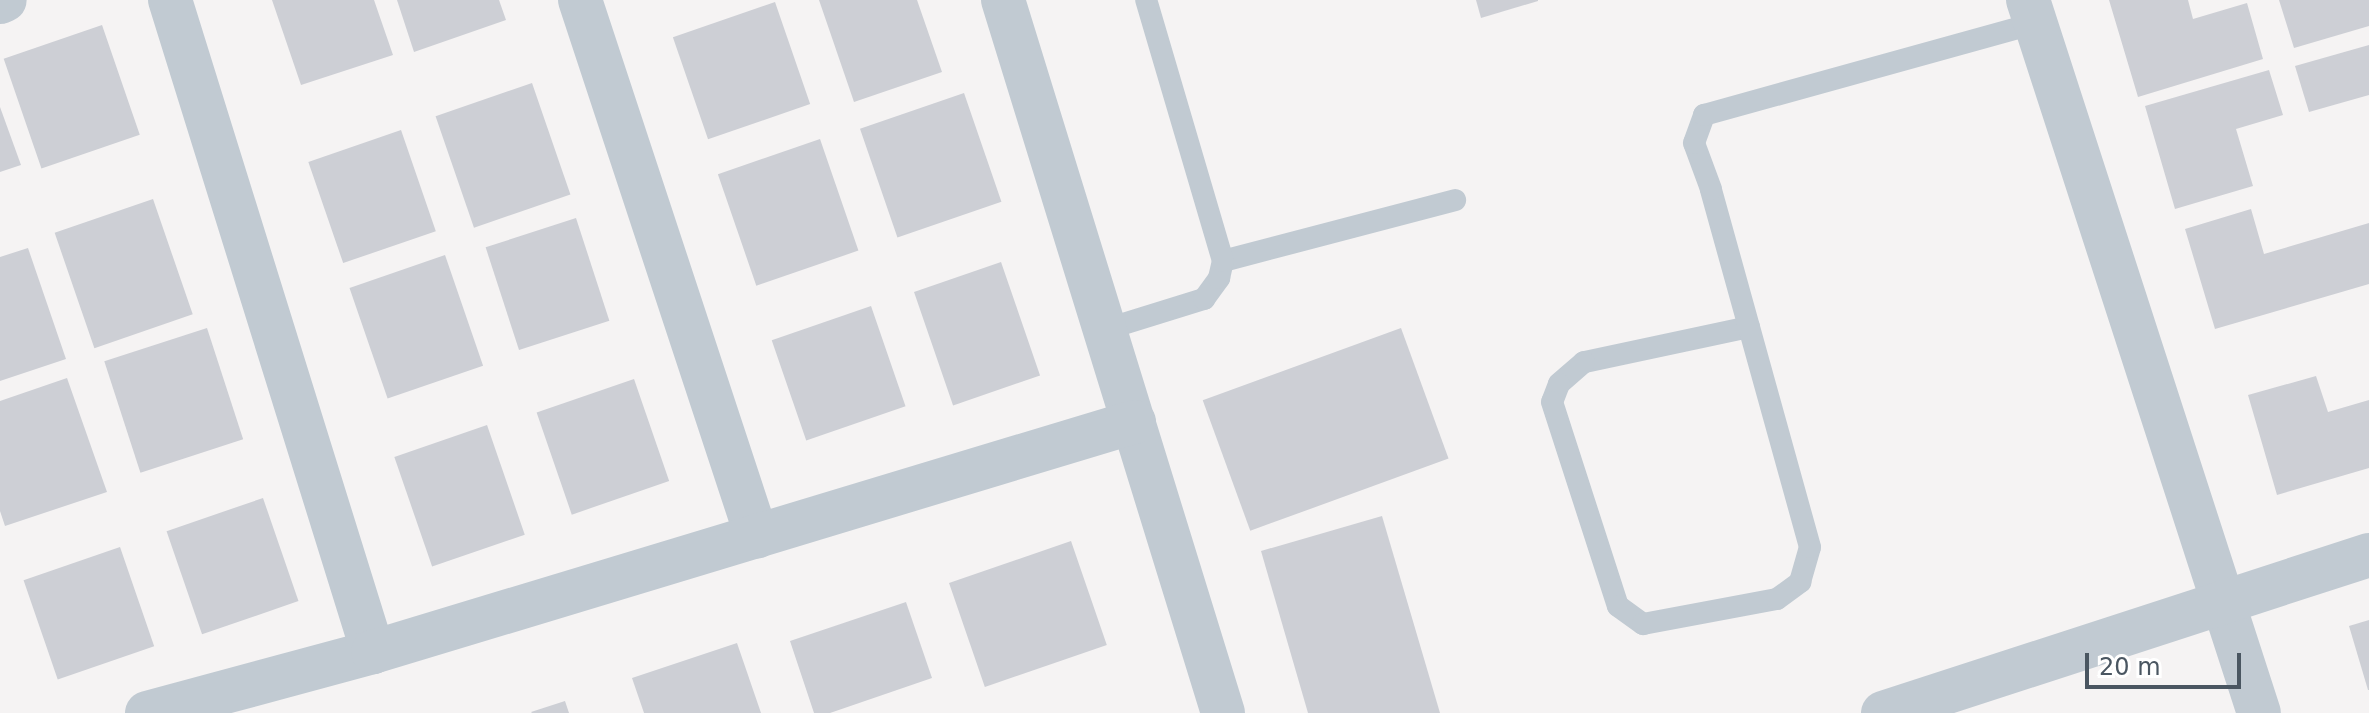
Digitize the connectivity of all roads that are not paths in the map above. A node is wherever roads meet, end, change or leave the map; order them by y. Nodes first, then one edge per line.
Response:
1 (170, 0) edge
2 (580, 0) edge
3 (1003, 0) edge
4 (1146, 0) edge
5 (2032, 11) edge
6 (1455, 200) dead end
7 (1223, 261) junction
8 (1749, 327) junction
9 (1107, 329) junction
10 (1134, 422) junction
11 (757, 537) junction
12 (2369, 555) edge
13 (2223, 601) junction
14 (373, 652) junction
15 (147, 713) edge
16 (1223, 713) edge
17 (1883, 713) edge
18 (2259, 713) edge

1 - 14 street
2 - 11 street
3 - 9 street
4 - 7 lane
5 - 8 lane
5 - 13 street
6 - 7 lane
7 - 9 lane
8 - 8 lane
9 - 10 street
10 - 11 street
10 - 16 street
11 - 14 street
12 - 13 street
13 - 17 street
13 - 18 street
14 - 15 street

